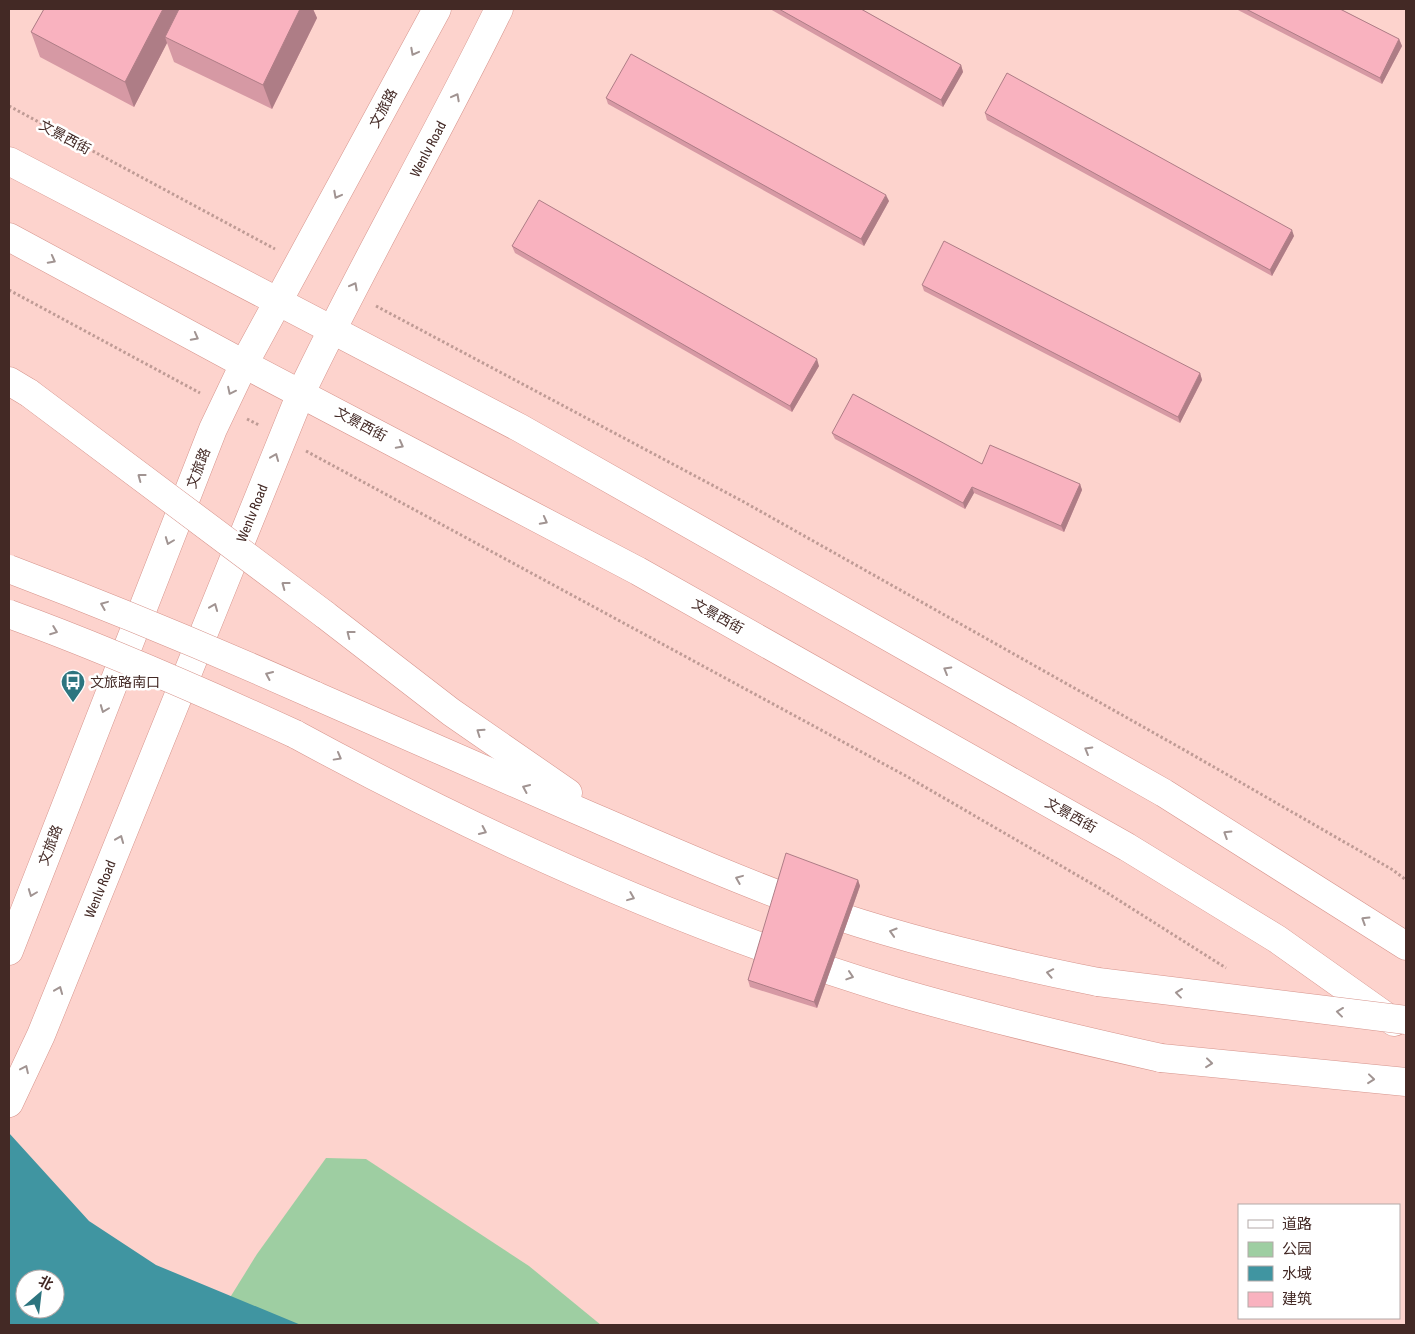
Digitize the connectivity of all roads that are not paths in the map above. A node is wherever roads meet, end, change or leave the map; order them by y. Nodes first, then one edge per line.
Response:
1 (437, 9) edge
2 (500, 9) edge
3 (9, 161) edge
4 (9, 237) edge
5 (278, 302) junction
6 (331, 329) junction
7 (244, 364) junction
8 (19, 387) edge
9 (301, 393) junction
10 (9, 569) edge
11 (9, 614) edge
12 (621, 829) junction
13 (1406, 946) edge
14 (9, 951) edge
15 (1406, 1020) edge
16 (1406, 1030) edge
17 (1406, 1082) edge
18 (9, 1103) edge

1 -> 5 main road, 文旅路
6 -> 2 main road, Wenlv Road
3 - 5 main road
4 -> 7 main road, 文景西街
5 - 6 main road
5 - 7 main road, 文旅路
6 - 9 main road, Wenlv Road
13 -> 6 main road
7 - 9 main road, 文景西街
7 -> 14 main road, 文旅路
12 -> 8 main road, bridge
9 -> 16 main road, 文景西街
18 -> 9 main road, Wenlv Road
12 -> 10 main road, bridge
11 -> 17 main road, bridge
15 -> 12 main road, bridge

